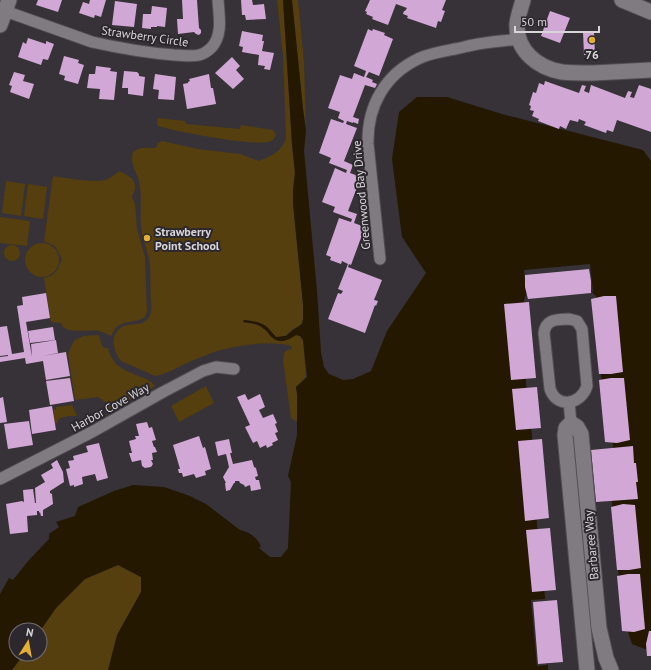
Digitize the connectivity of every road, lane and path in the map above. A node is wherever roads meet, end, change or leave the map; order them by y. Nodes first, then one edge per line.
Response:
1 (218, 0) edge
2 (523, 0) edge
3 (622, 0) edge
4 (4, 12) edge
5 (651, 12) edge
6 (519, 39) junction
7 (651, 70) edge
8 (380, 259) dead end
9 (234, 369) dead end
10 (569, 402) junction
11 (571, 423) junction
12 (0, 479) edge
13 (587, 670) edge
14 (612, 670) edge

1 - 4 street, Strawberry Circle
2 - 6 street
3 - 5 street
6 - 7 street
6 - 8 street, Greenwood Bay Drive
9 - 12 street, Harbor Cove Way
10 - 10 street
10 - 11 street, Barbaree Way
11 - 13 street, Barbaree Way
11 - 14 street, Barbaree Way

